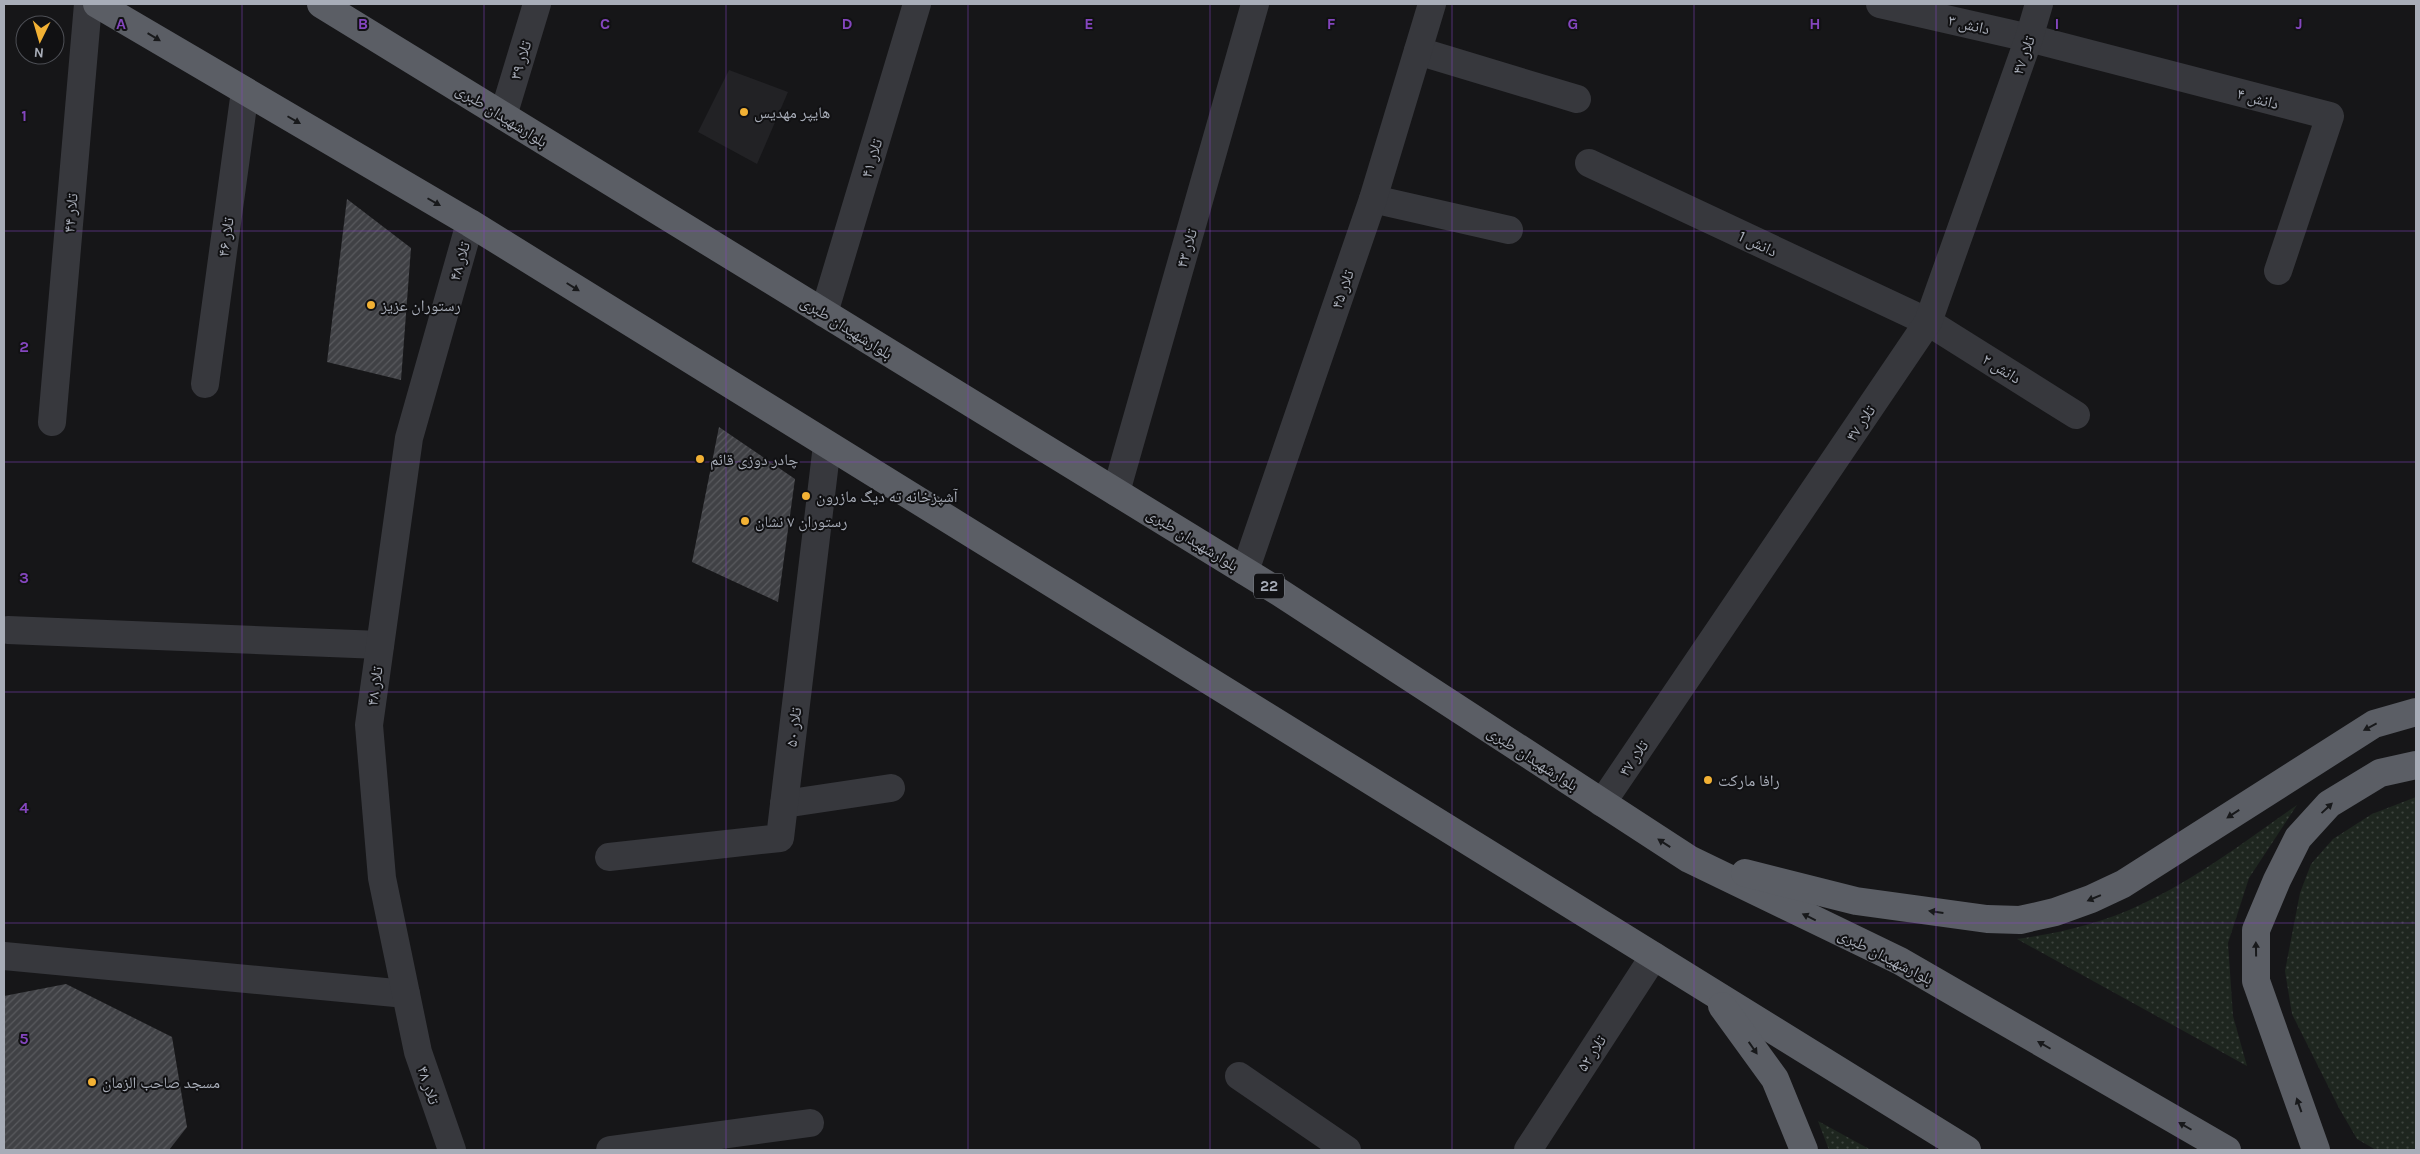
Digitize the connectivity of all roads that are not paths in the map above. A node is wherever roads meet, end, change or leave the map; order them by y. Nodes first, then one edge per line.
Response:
1 (88, 4) edge
2 (97, 4) edge
3 (322, 4) edge
4 (537, 4) edge
5 (917, 4) edge
6 (1255, 4) edge
7 (1432, 4) edge
8 (1880, 4) edge
9 (2039, 4) edge
10 (2029, 38) junction
11 (1418, 51) junction
12 (245, 91) junction
13 (1578, 99) dead end
14 (503, 116) junction
15 (1589, 163) dead end
16 (1373, 199) junction
17 (470, 223) junction
18 (1509, 230) dead end
19 (2278, 271) dead end
20 (824, 313) junction
21 (1928, 322) junction
22 (205, 384) dead end
23 (2076, 414) dead end
24 (52, 422) dead end
25 (827, 445) junction
26 (1116, 492) junction
27 (1246, 571) junction
28 (8, 630) dead end
29 (380, 645) junction
30 (2416, 712) edge
31 (2416, 766) edge
32 (891, 788) dead end
33 (1602, 802) junction
34 (784, 804) junction
35 (608, 858) dead end
36 (1689, 859) junction
37 (4, 956) edge
38 (1654, 956) junction
39 (406, 994) junction
40 (1714, 994) junction
41 (1239, 1076) dead end
42 (810, 1123) dead end
43 (638, 1148) edge
44 (452, 1150) edge
45 (610, 1150) edge
46 (1347, 1150) edge
47 (1528, 1150) edge
48 (1804, 1150) edge
49 (1967, 1150) edge
50 (2227, 1150) edge
51 (2316, 1150) edge

1 - 24 street, تلار ۴۴
2 -> 12 highway
3 - 14 highway, بلوارشهیدان طبری / 22
4 - 14 street, تلار ۳۹
5 - 20 street, تلار ۴۱
6 - 26 street, تلار ۴۳
7 - 11 street, تلار ۴۵
8 - 10 street, دانش ۳
9 - 10 street, تلار ۴۷
10 - 19 street, دانش ۴
10 - 21 street, تلار ۴۷
11 - 13 street
11 - 16 street, تلار ۴۵
12 -> 17 highway
12 - 22 street, تلار ۴۶
14 - 20 highway, بلوارشهیدان طبری / 22
15 - 21 street, دانش 1
16 - 18 street
16 - 27 street, تلار ۴۵
17 -> 25 highway
17 - 29 street, تلار ۴۸
20 - 26 highway, بلوارشهیدان طبری / 22
21 - 23 street, دانش ۲
21 - 33 street, تلار ۴۷
25 - 34 street, تلار ۵۰
25 - 38 highway
26 - 27 highway, بلوارشهیدان طبری / 22
27 - 33 highway, بلوارشهیدان طبری / 22
28 - 29 street
29 - 39 street, تلار ۴۸
30 -> 36 highway
51 -> 31 highway
32 - 34 street
36 -> 33 highway, بلوارشهیدان طبری / 22
34 - 35 street, تلار ۵۰
50 -> 36 highway, بلوارشهیدان طبری / 22
37 - 39 street
38 - 40 highway
38 - 47 street, تلار ۵۲
39 - 44 street, تلار ۴۸
40 -> 48 highway
40 - 49 highway
41 - 46 street
42 - 43 street
43 - 45 street

